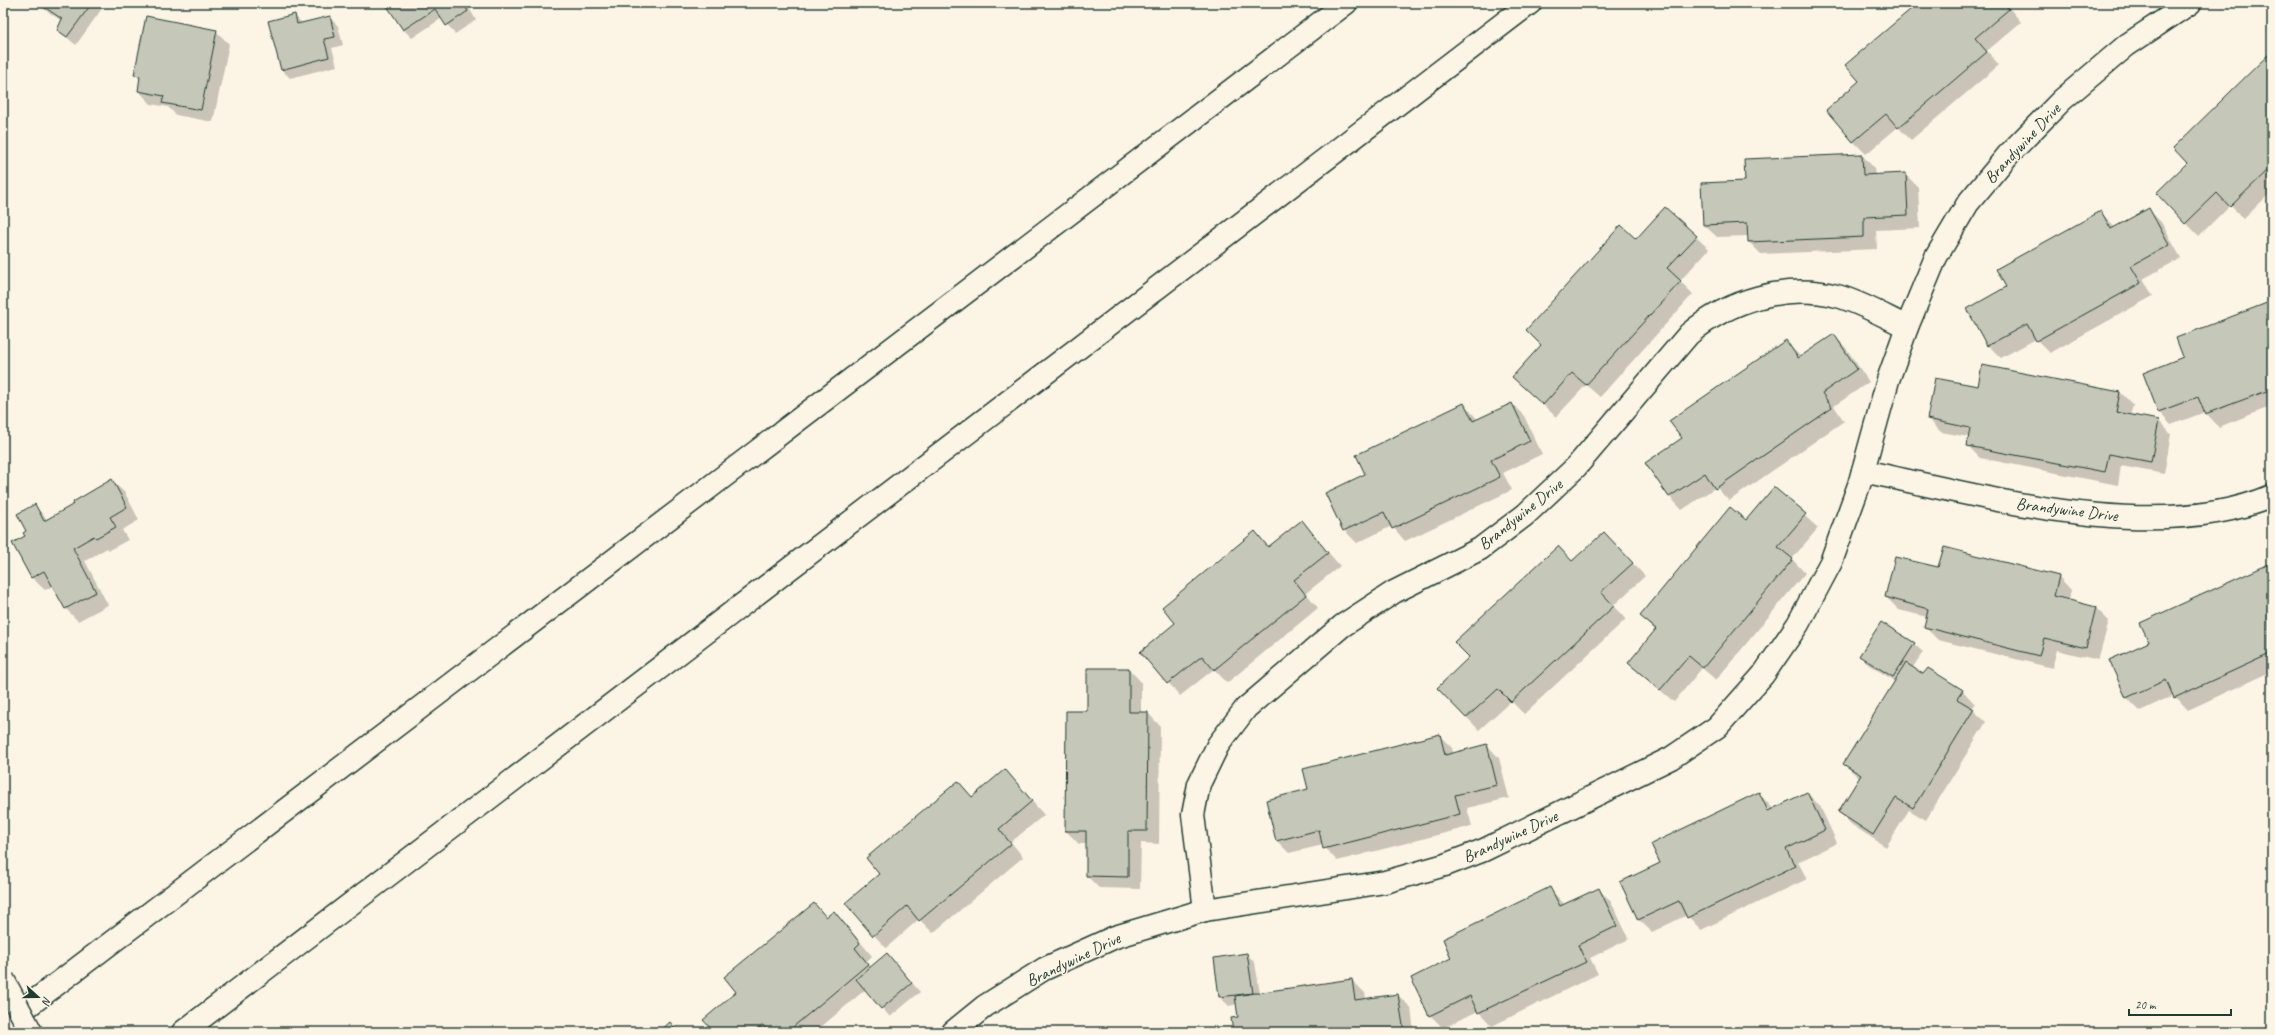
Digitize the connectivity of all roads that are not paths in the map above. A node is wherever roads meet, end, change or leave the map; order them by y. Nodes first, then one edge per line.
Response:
1 (1346, 3) edge
2 (1530, 3) edge
3 (2190, 3) edge
4 (1907, 327) junction
5 (1863, 471) junction
6 (2272, 496) edge
7 (1205, 910) junction
8 (3, 979) edge
9 (3, 1025) edge
10 (31, 1032) edge
11 (184, 1032) edge
12 (953, 1032) edge

1 - 9 main road
2 - 11 main road
3 - 4 main road, Brandywine Drive
4 - 5 main road, Brandywine Drive
4 - 7 main road, Brandywine Drive
5 - 6 main road, Brandywine Drive
5 - 7 main road, Brandywine Drive
7 - 12 main road, Brandywine Drive
8 - 10 main road, bridge

